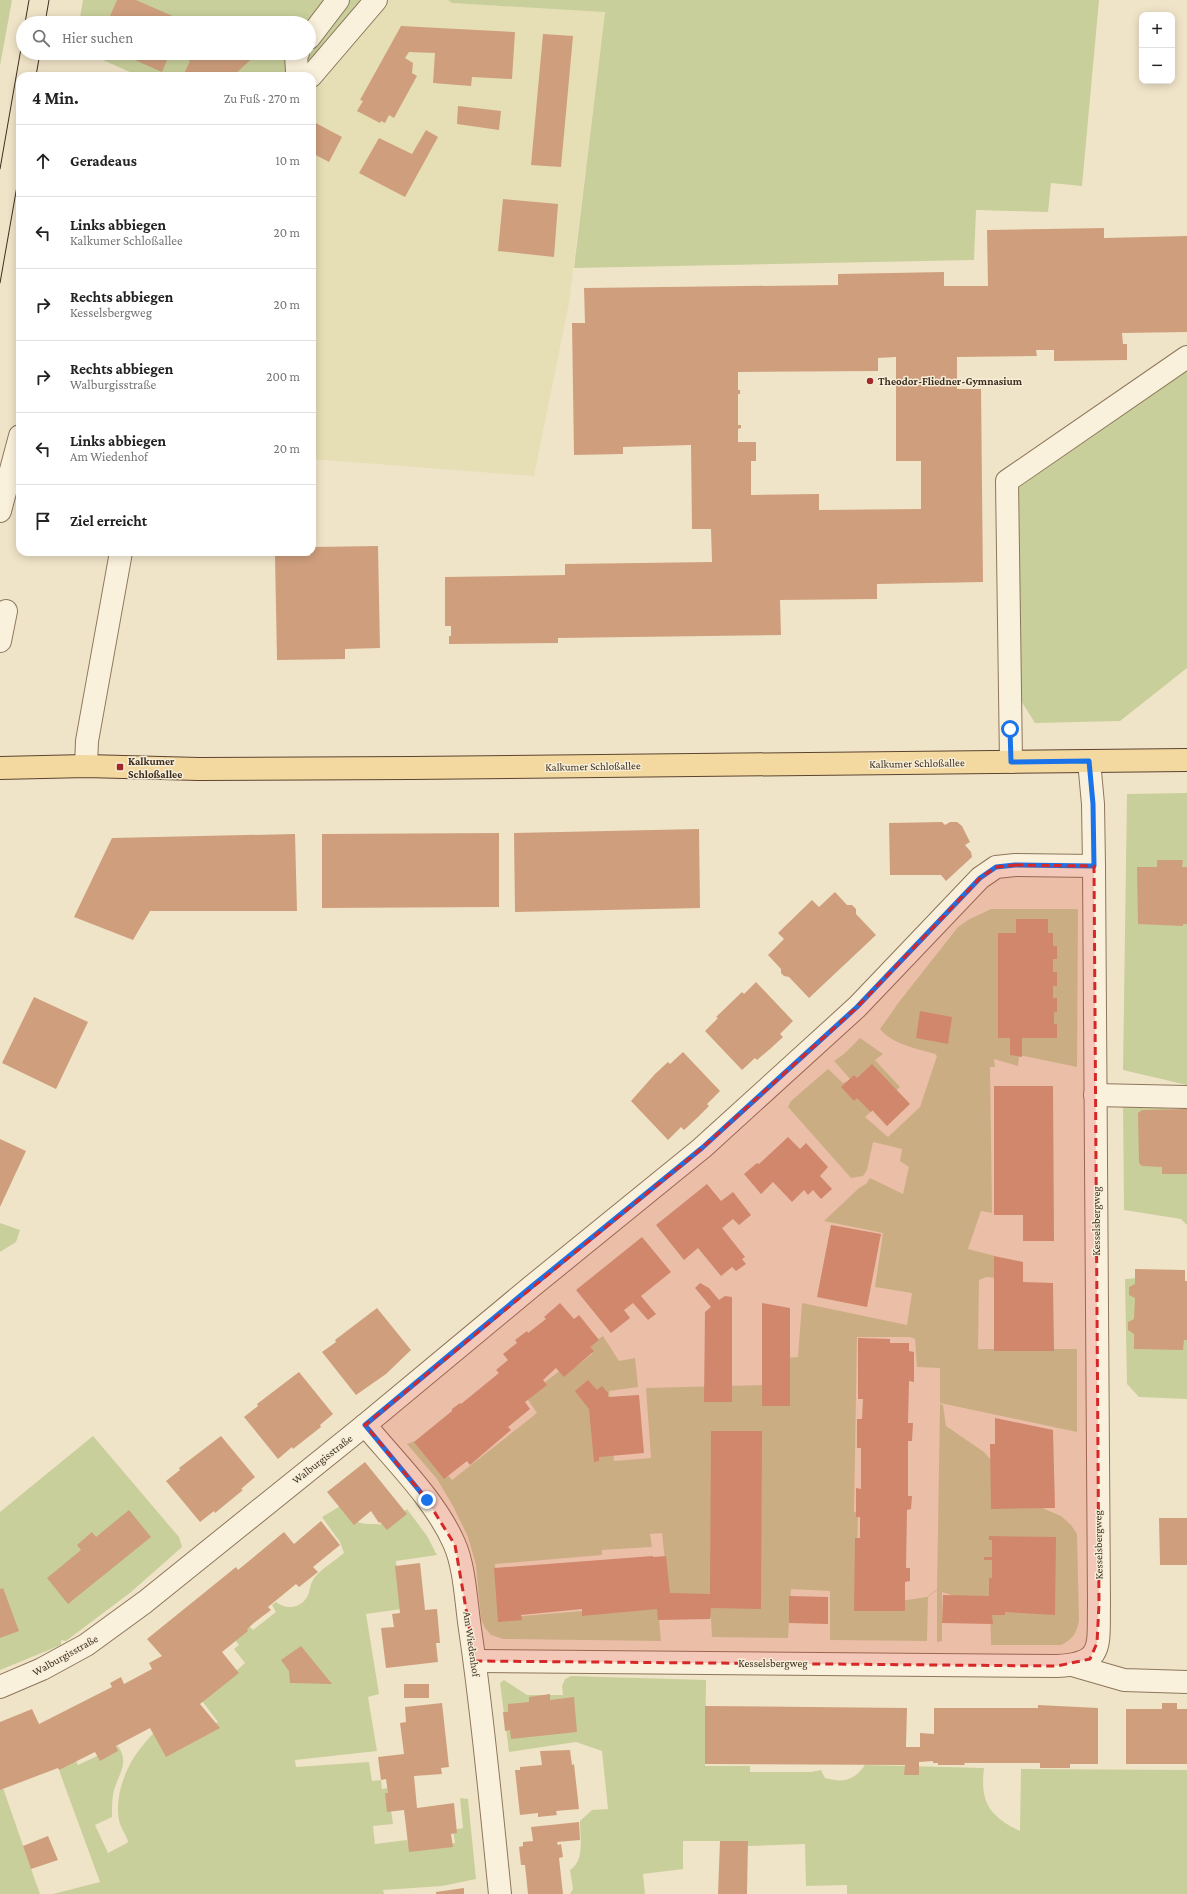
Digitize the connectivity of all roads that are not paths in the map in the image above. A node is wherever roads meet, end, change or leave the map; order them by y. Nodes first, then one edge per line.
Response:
1 (338, 0) edge
2 (376, 0) edge
3 (316, 29) edge
4 (296, 60) edge
5 (298, 72) edge
6 (314, 72) edge
7 (1187, 357) edge
8 (16, 451) edge
9 (0, 511) edge
10 (120, 556) edge
11 (6, 611) dead end
12 (0, 641) edge
13 (1187, 760) edge
14 (1089, 761) junction
15 (1011, 762) junction
16 (86, 766) junction
17 (0, 768) edge
18 (1094, 866) junction
19 (1095, 1094) junction
20 (1187, 1097) edge
21 (365, 1425) junction
22 (475, 1661) junction
23 (1072, 1665) junction
24 (1187, 1682) edge
25 (0, 1686) edge
26 (500, 1894) edge

1 - 3 street
2 - 6 street
4 - 5 street
7 - 15 street
8 - 9 street
10 - 16 street
11 - 12 street
13 - 14 main road, Kalkumer Schloßallee
14 - 15 main road, Kalkumer Schloßallee
14 - 18 street, Kesselsbergweg
15 - 16 main road, Kalkumer Schloßallee
16 - 17 main road, Kalkumer Schloßallee
18 - 19 street, Kesselsbergweg
18 - 21 street, Walburgisstraße
19 - 20 street
19 - 23 street, Kesselsbergweg
21 - 22 street, Am Wiedenhof
21 - 25 street, Walburgisstraße
22 - 23 street, Kesselsbergweg
22 - 26 street, Am Wiedenhof
23 - 24 street, Kesselsbergweg

